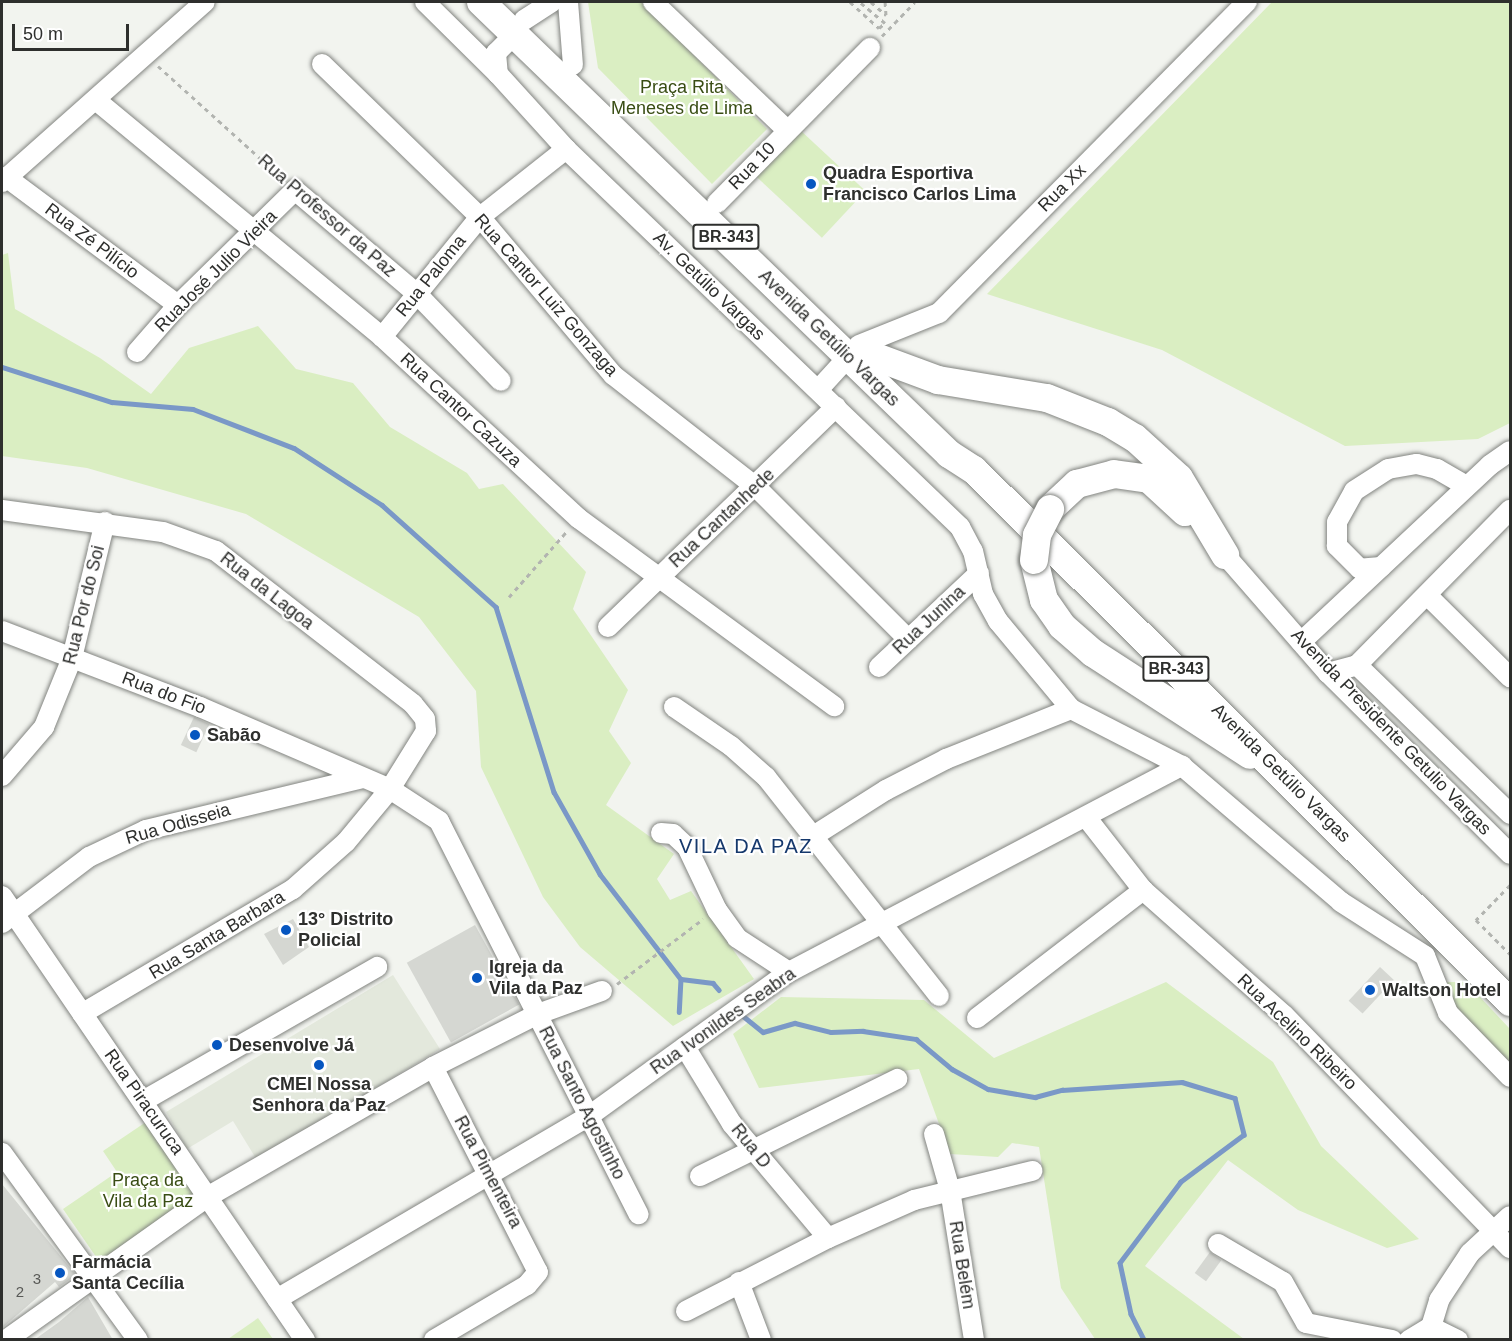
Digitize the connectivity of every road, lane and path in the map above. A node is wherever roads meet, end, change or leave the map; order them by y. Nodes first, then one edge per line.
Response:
1 (205, 2) edge
2 (425, 2) edge
3 (481, 2) edge
4 (552, 2) edge
5 (568, 2) edge
6 (653, 2) edge
7 (850, 2) edge
8 (860, 2) edge
9 (871, 2) edge
10 (885, 2) edge
11 (915, 2) edge
12 (1247, 2) edge
13 (514, 18) edge
14 (870, 48) joint
15 (147, 57) junction
16 (322, 64) dead end
17 (573, 65) junction
18 (498, 74) junction
19 (97, 101) junction
20 (788, 130) junction
21 (566, 148) junction
22 (4, 179) edge
23 (295, 190) junction
24 (717, 202) junction
25 (480, 217) junction
26 (253, 234) junction
27 (416, 293) junction
28 (178, 305) junction
29 (382, 337) junction
30 (137, 352) dead end
31 (858, 352) junction
32 (501, 381) dead end
33 (818, 390) junction
34 (836, 408) junction
35 (1510, 451) edge
36 (1467, 486) junction
37 (757, 488) junction
38 (2, 510) edge
39 (1510, 510) edge
40 (578, 518) junction
41 (105, 522) junction
42 (1225, 555) junction
43 (1381, 567) junction
44 (979, 573) junction
45 (656, 580) junction
46 (1427, 595) junction
47 (509, 597) dead end
48 (608, 627) dead end
49 (2, 631) edge
50 (908, 639) junction
51 (1301, 642) junction
52 (72, 658) junction
53 (1357, 666) junction
54 (879, 667) dead end
55 (1328, 673) junction
56 (1510, 677) edge
57 (834, 706) dead end
58 (674, 707) dead end
59 (1071, 709) junction
60 (1443, 749) junction
61 (1182, 766) junction
62 (1424, 769) junction
63 (1284, 775) junction
64 (2, 776) edge
65 (363, 778) junction
66 (390, 789) junction
67 (1510, 814) edge
68 (1086, 817) junction
69 (661, 833) dead end
70 (816, 835) junction
71 (1510, 854) edge
72 (1510, 885) edge
73 (1143, 890) junction
74 (2, 896) edge
75 (8, 919) edge
76 (883, 921) junction
77 (692, 927) dead end
78 (1435, 947) junction
79 (1510, 954) edge
80 (377, 967) dead end
81 (789, 972) junction
82 (609, 988) joint
83 (939, 996) dead end
84 (1510, 1002) edge
85 (82, 1014) junction
86 (538, 1014) junction
87 (977, 1018) dead end
88 (685, 1047) junction
89 (433, 1067) junction
90 (1510, 1077) edge
91 (897, 1079) dead end
92 (143, 1101) junction
93 (589, 1116) junction
94 (934, 1134) dead end
95 (750, 1148) junction
96 (2, 1152) edge
97 (1032, 1171) dead end
98 (488, 1174) junction
99 (700, 1176) dead end
100 (950, 1190) junction
101 (209, 1196) junction
102 (638, 1214) dead end
103 (1510, 1216) edge
104 (1493, 1232) junction
105 (828, 1238) junction
106 (1218, 1244) dead end
107 (1510, 1248) edge
108 (93, 1274) junction
109 (739, 1282) junction
110 (277, 1299) junction
111 (686, 1311) dead end
112 (1431, 1327) junction
113 (2, 1336) edge
114 (5, 1340) edge
115 (138, 1340) edge
116 (305, 1340) edge
117 (434, 1340) edge
118 (761, 1340) edge
119 (974, 1340) edge
120 (1392, 1340) edge
121 (1409, 1340) edge
122 (1458, 1340) edge

1 - 15 street
2 - 18 street, Av. Getúlio Vargas
3 - 13 highway, Avenida Getúlio Vargas / BR-343
4 - 13 street
5 - 17 street
6 - 20 street
7 - 8 path
9 - 10 path
11 - 14 path
12 - 31 street, Rua Xx
13 - 17 highway, Avenida Getúlio Vargas / BR-343
13 - 18 street
13 - 31 highway, Avenida Getúlio Vargas / BR-343
14 - 20 street, Rua 10
15 - 19 street
15 - 23 path, Rua Professor da Paz
16 - 25 street, Rua Cantor Luiz Gonzaga
17 - 24 highway, Avenida Getúlio Vargas / BR-343
18 - 21 street, Av. Getúlio Vargas
19 - 22 street
19 - 26 street, Rua Cantor Cazuza
20 - 24 street, Rua 10
21 - 25 street, Rua Paloma
21 - 33 street, Av. Getúlio Vargas
22 - 28 street, Rua Zé Pilício
23 - 26 street, RuaJosé Julio Vieira
23 - 27 street, Rua Professor da Paz
24 - 31 highway, Avenida Getúlio Vargas / BR-343
25 - 27 street, Rua Paloma
25 - 37 street, Rua Cantor Luiz Gonzaga
26 - 28 street, RuaJosé Julio Vieira
26 - 29 street, Rua Cantor Cazuza
27 - 29 street, Rua Paloma
27 - 32 street, Rua Professor da Paz
28 - 30 street, RuaJosé Julio Vieira
29 - 40 street, Rua Cantor Cazuza
31 - 33 street
31 - 42 highway
31 - 63 highway, Avenida Getúlio Vargas / BR-343
33 - 34 street, Av. Getúlio Vargas
34 - 37 street, Rua Cantanhede
34 - 44 street, Av. Getúlio Vargas
35 - 36 street
36 - 43 street
36 - 43 street
37 - 45 street, Rua Cantanhede
37 - 50 street, Rua Cantor Luiz Gonzaga
38 - 41 street, Rua da Lagoa
39 - 46 street
40 - 45 street, Rua Cantor Cazuza
40 - 47 path
41 - 52 street, Rua Por do Soi
41 - 66 street, Rua da Lagoa
42 - 51 street, Avenida Presidente Getulio Vargas
42 - 63 highway, bridge
43 - 51 street
44 - 50 street, Rua Junina
44 - 59 street
45 - 48 street, Rua Cantanhede
45 - 57 street, Rua Cantor Cazuza
46 - 53 street
46 - 56 street
49 - 52 street, Rua do Fio
50 - 54 street, Rua Junina
51 - 55 street, Avenida Presidente Getulio Vargas
52 - 64 street, Rua Por do Soi
52 - 65 street, Rua do Fio
53 - 55 street
53 - 60 street
55 - 62 street, Avenida Presidente Getulio Vargas
58 - 70 street
59 - 61 street
59 - 70 street
60 - 62 street
60 - 67 street
61 - 68 street, Rua Ivonildes Seabra
61 - 78 street
62 - 71 street, Avenida Presidente Getulio Vargas
63 - 78 highway, Avenida Getúlio Vargas / BR-343
65 - 66 street, Rua do Fio
65 - 75 street, Rua Odisseia
66 - 85 street, Rua Santa Barbara
66 - 86 street, Rua Santo Agostinho
68 - 73 street, Rua Acelino Ribeiro
68 - 76 street, Rua Ivonildes Seabra
69 - 81 street
70 - 76 street
72 - 79 path
73 - 87 street
73 - 104 street, Rua Acelino Ribeiro
74 - 75 street, Rua Piracuruca
75 - 85 street, Rua Piracuruca
76 - 81 street, Rua Ivonildes Seabra
76 - 83 street
77 - 82 path
78 - 84 highway, Avenida Getúlio Vargas / BR-343
78 - 90 street
80 - 92 street
81 - 88 street, Rua Ivonildes Seabra
82 - 86 street
85 - 92 street, Rua Piracuruca
86 - 89 street
86 - 93 street, Rua Santo Agostinho
88 - 93 street, Rua Ivonildes Seabra
88 - 95 street, Rua D
89 - 98 street, Rua Pimenteira
89 - 101 street
91 - 95 street
92 - 101 street, Rua Piracuruca
93 - 98 street, Rua Ivonildes Seabra
93 - 102 street, Rua Santo Agostinho
94 - 100 street, Rua Belém
95 - 99 street
95 - 105 street, Rua D
96 - 108 street
97 - 100 street
98 - 110 street, Rua Ivonildes Seabra
98 - 117 street, Rua Pimenteira
100 - 105 street
100 - 119 street, Rua Belém
101 - 108 street
101 - 110 street, Rua Piracuruca
103 - 104 street
104 - 107 street, Rua Acelino Ribeiro
104 - 112 street
105 - 109 street
106 - 120 street
108 - 114 street
108 - 115 street
109 - 111 street
109 - 118 street
110 - 116 street, Rua Piracuruca
112 - 121 street
112 - 122 street
113 - 114 street

